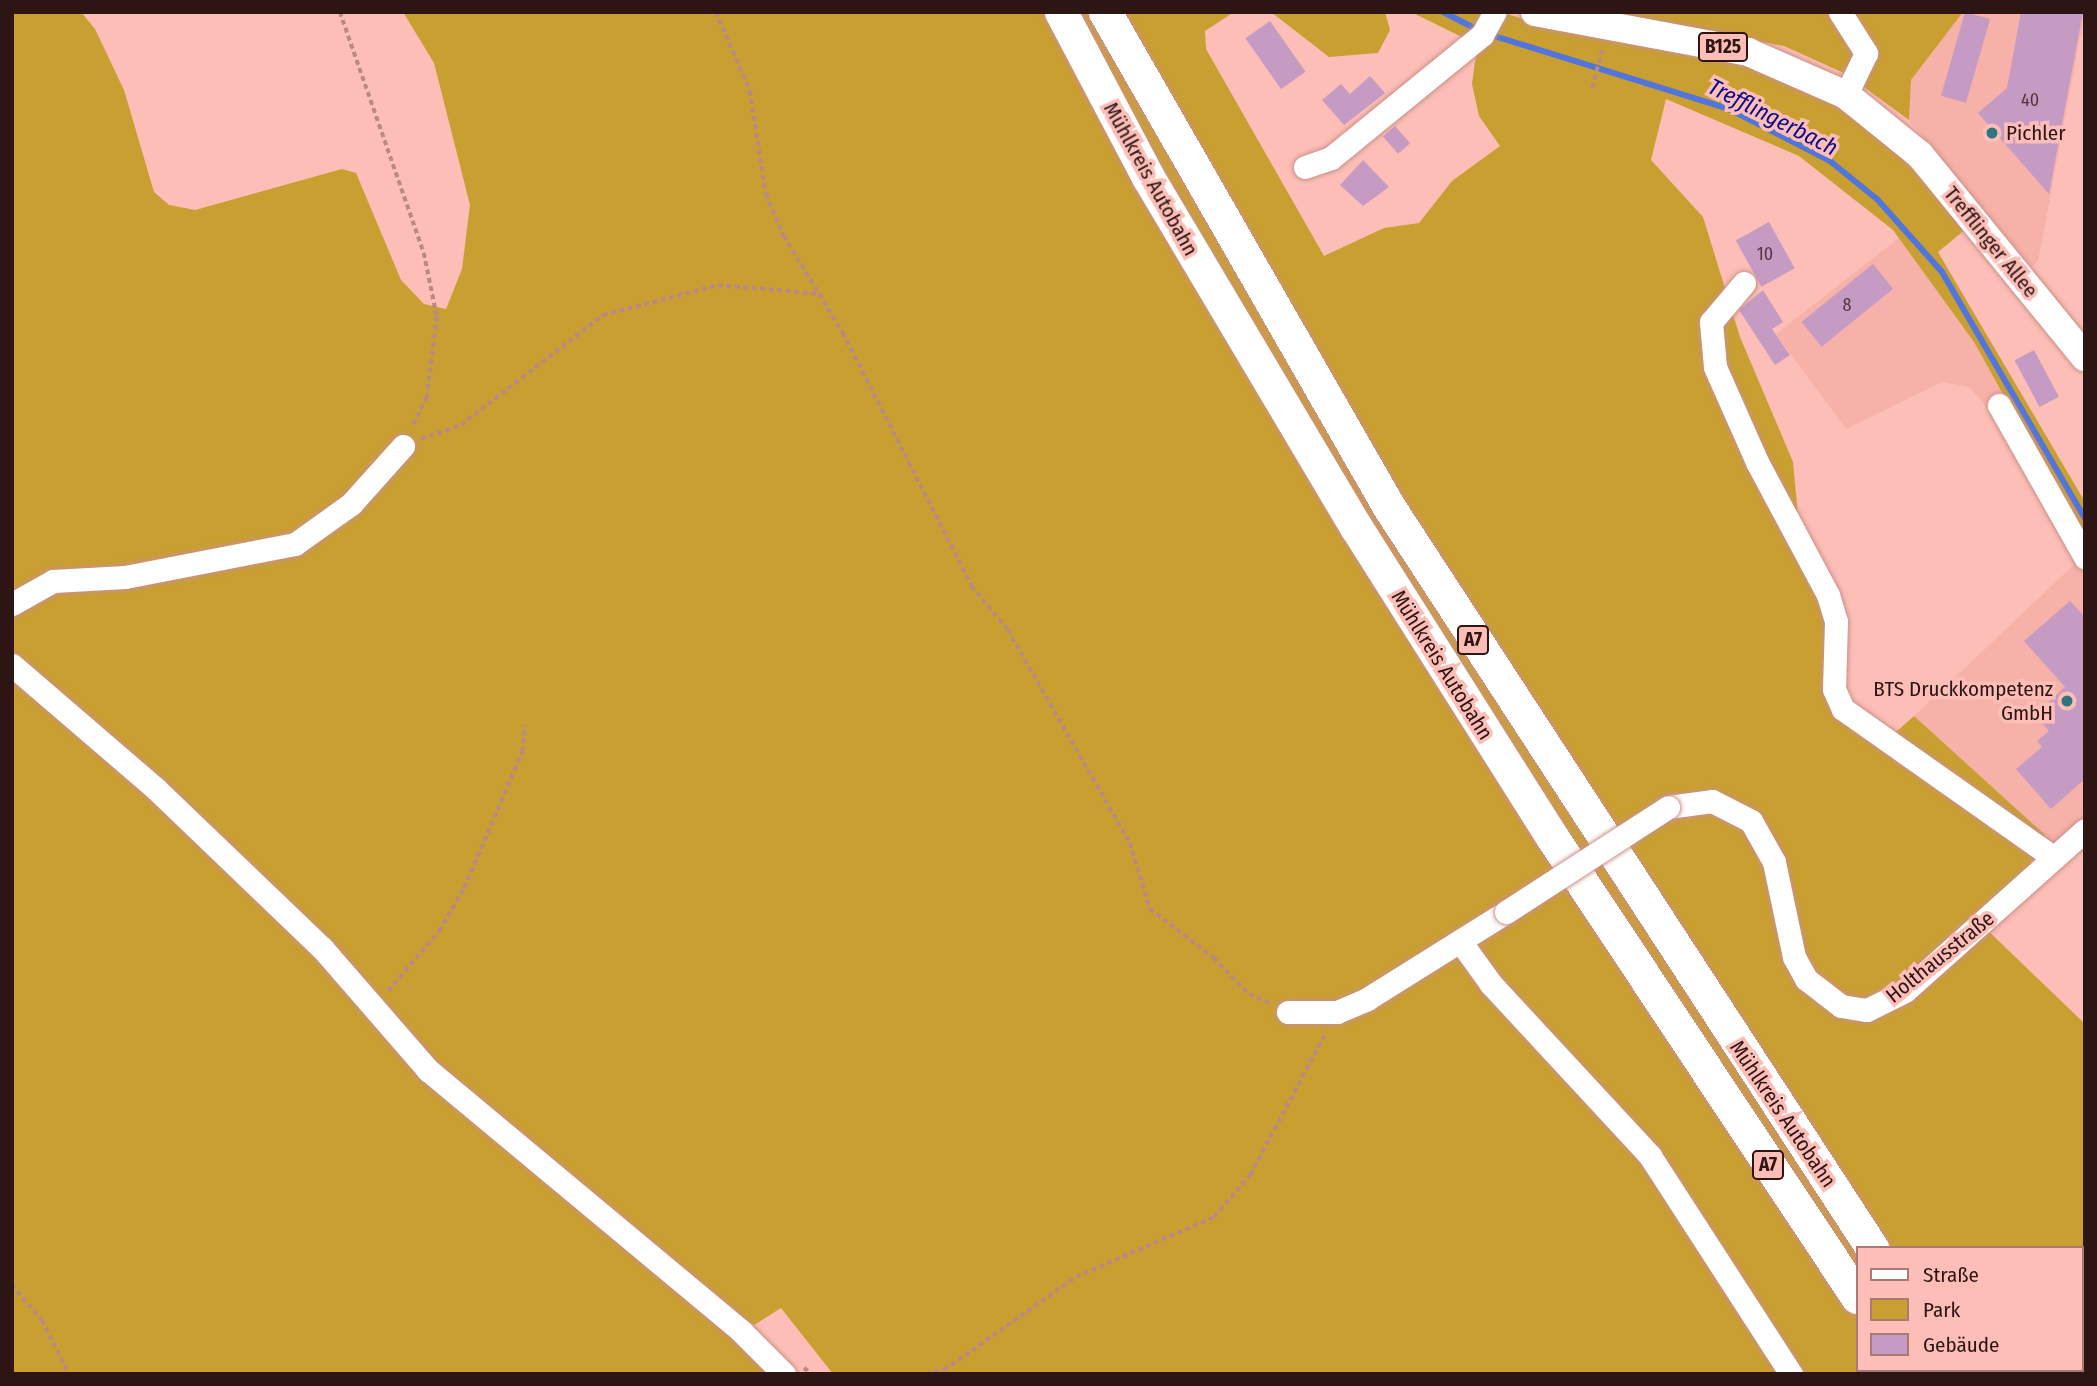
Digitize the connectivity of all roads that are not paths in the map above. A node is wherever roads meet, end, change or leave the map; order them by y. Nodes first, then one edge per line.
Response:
1 (1060, 12) edge
2 (1105, 12) edge
3 (1535, 12) edge
4 (1840, 12) edge
5 (1494, 14) edge
6 (1846, 95) junction
7 (1305, 167) dead end
8 (1744, 283) dead end
9 (2085, 357) edge
10 (1999, 405) dead end
11 (403, 446) road end
12 (2085, 557) edge
13 (12, 604) edge
14 (12, 664) edge
15 (2069, 844) edge
16 (1460, 941) junction
17 (1287, 1012) road end
18 (1871, 1246) edge
19 (1856, 1295) edge
20 (784, 1374) edge
21 (1791, 1374) edge

1 - 19 highway, Mühlkreis Autobahn / A7
2 - 18 highway, Mühlkreis Autobahn / A7
3 - 6 main road, B125
4 - 6 street
5 - 7 street
6 - 9 main road, Trefflinger Allee / B125
8 - 15 street
10 - 12 street
11 - 13 street
14 - 20 street
15 - 16 street, Holthausstraße, bridge
16 - 17 street, Holthausstraße
16 - 21 street

